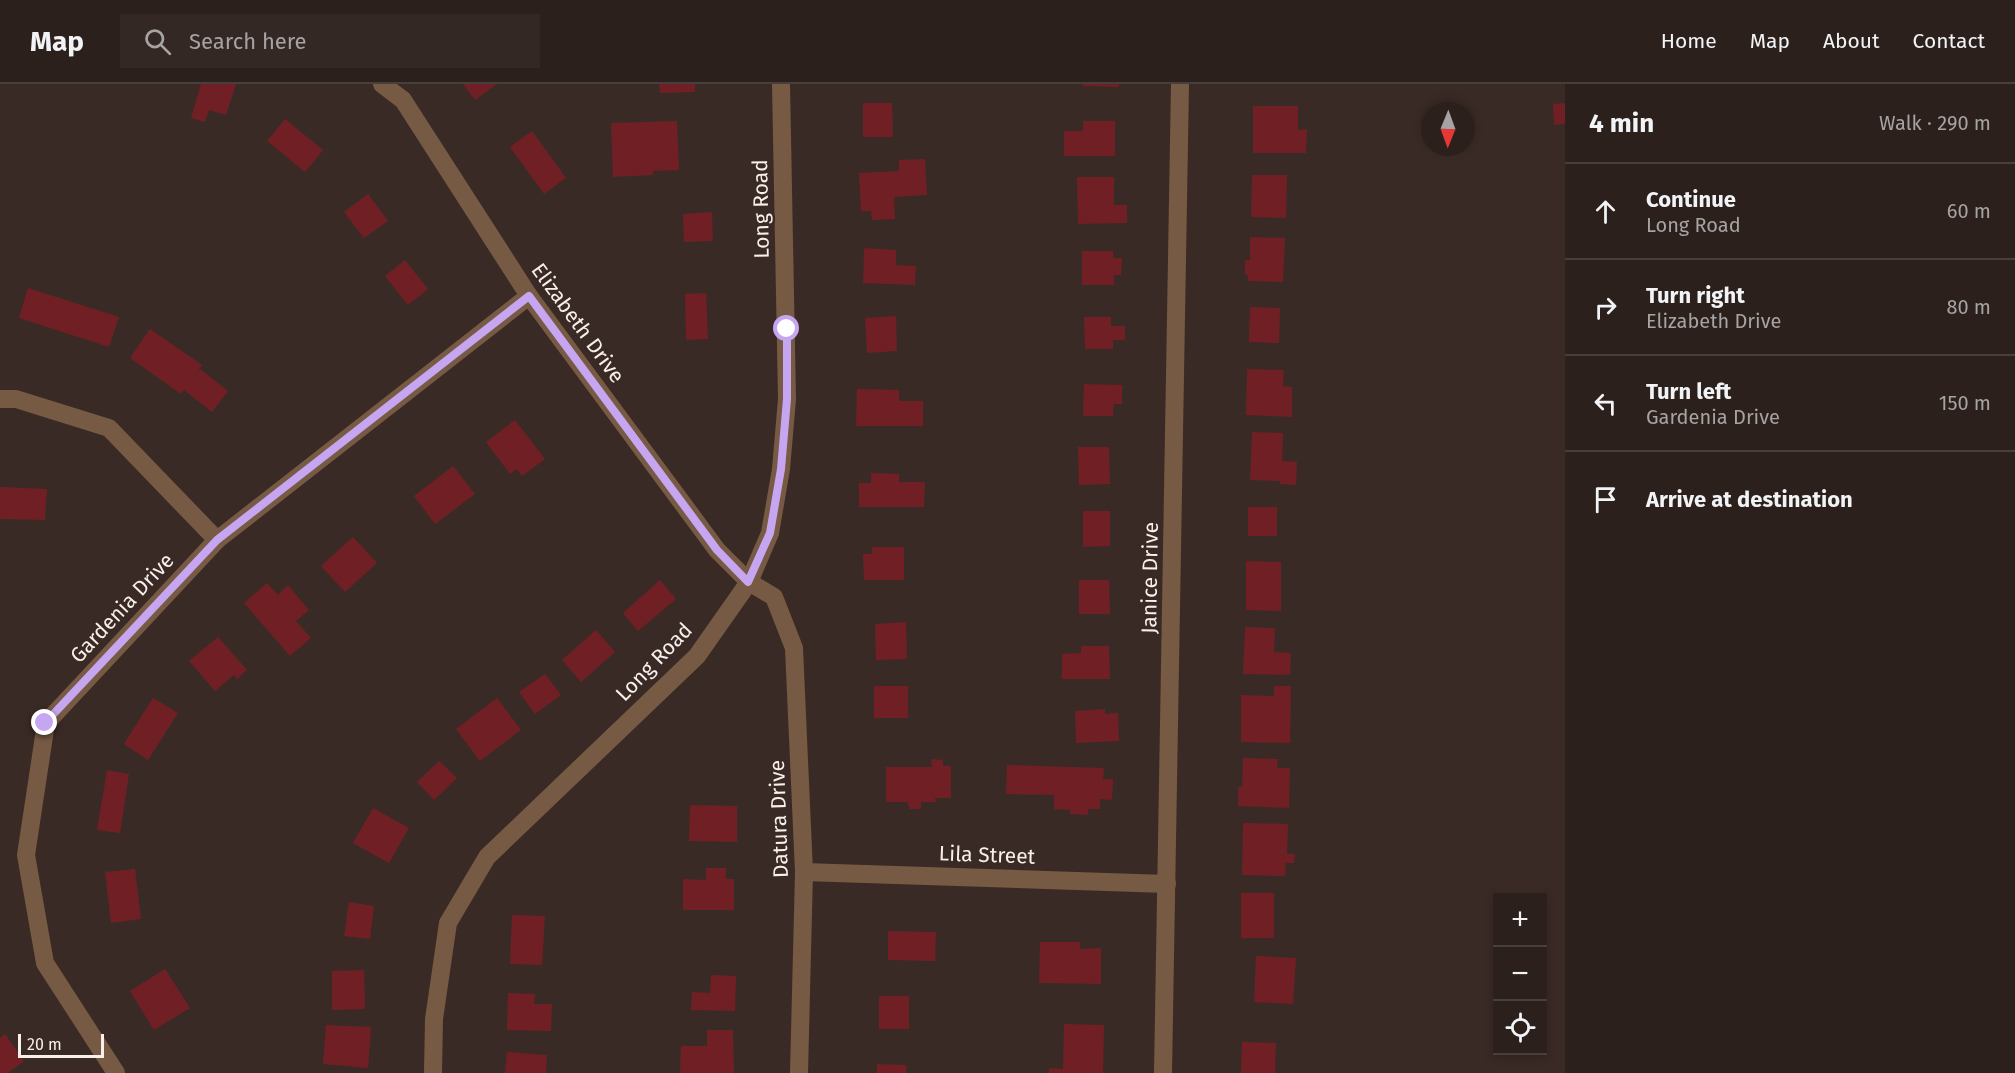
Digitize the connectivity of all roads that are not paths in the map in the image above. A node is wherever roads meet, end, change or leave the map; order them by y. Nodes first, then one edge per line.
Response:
1 (382, 84) edge
2 (781, 84) edge
3 (1180, 84) edge
4 (529, 296) junction
5 (0, 399) edge
6 (217, 540) junction
7 (748, 582) junction
8 (804, 872) junction
9 (1167, 884) junction
10 (116, 1073) edge
11 (433, 1073) edge
12 (799, 1073) edge
13 (1163, 1073) edge

1 - 4 street, Elizabeth Drive
2 - 7 street, Long Road
3 - 9 street, Janice Drive
4 - 6 street, Gardenia Drive
4 - 7 street, Elizabeth Drive
5 - 6 street
6 - 10 street, Gardenia Drive
7 - 8 street, Datura Drive
7 - 11 street, Long Road
8 - 9 street, Lila Street
8 - 12 street, Datura Drive
9 - 13 street, Janice Drive

